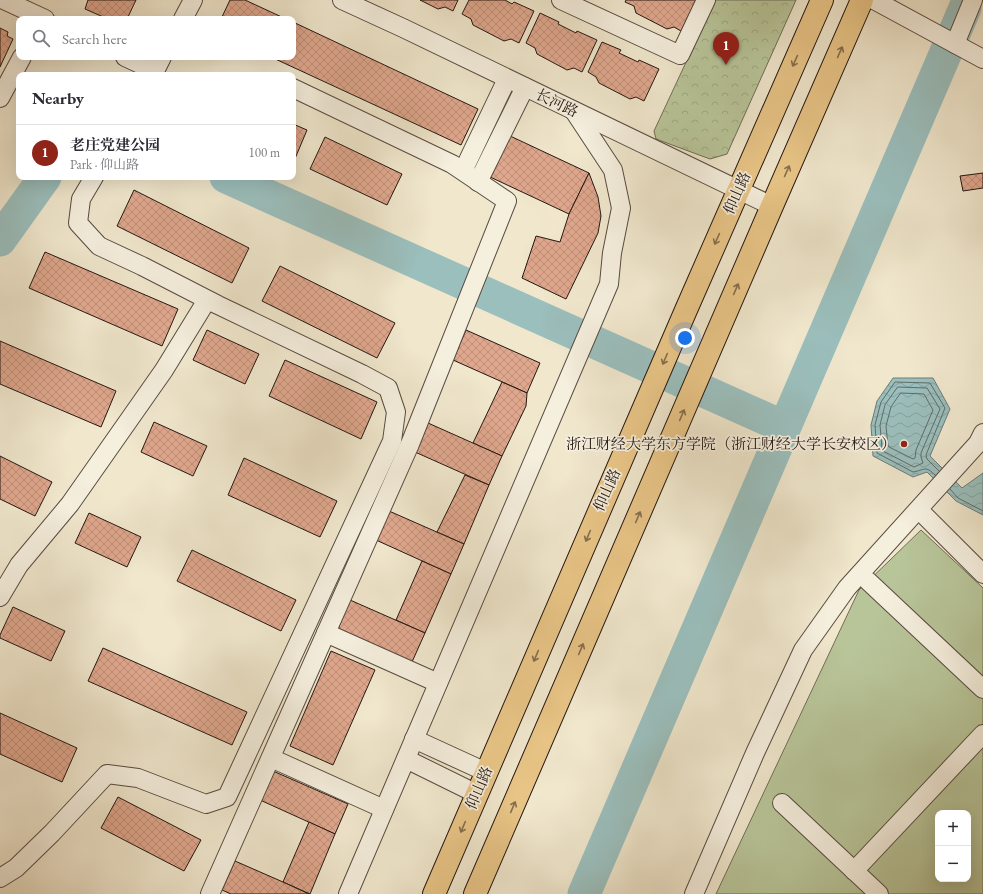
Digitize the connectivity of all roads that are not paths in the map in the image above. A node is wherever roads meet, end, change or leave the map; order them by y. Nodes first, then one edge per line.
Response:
1 (4, 0) edge
2 (193, 0) edge
3 (342, 0) edge
4 (562, 0) edge
5 (706, 0) edge
6 (822, 0) edge
7 (862, 0) edge
8 (973, 0) edge
9 (879, 3) edge
10 (375, 7) edge
11 (37, 16) edge
12 (185, 16) edge
13 (955, 44) junction
14 (983, 59) edge
15 (20, 60) edge
16 (133, 60) edge
17 (156, 68) edge
18 (507, 78) junction
19 (525, 87) junction
20 (296, 89) edge
21 (1, 95) edge
22 (574, 111) junction
23 (463, 171) junction
24 (92, 180) edge
25 (478, 182) junction
26 (738, 190) junction
27 (772, 206) junction
28 (207, 300) junction
29 (983, 432) edge
30 (919, 510) junction
31 (983, 574) edge
32 (868, 582) dead end
33 (0, 596) edge
34 (326, 633) junction
35 (438, 683) junction
36 (983, 689) edge
37 (983, 734) edge
38 (414, 739) junction
39 (271, 758) junction
40 (406, 759) junction
41 (486, 772) junction
42 (477, 794) junction
43 (782, 803) dead end
44 (384, 809) junction
45 (854, 871) junction
46 (0, 878) edge
47 (210, 894) edge
48 (348, 894) edge
49 (434, 894) edge
50 (475, 894) edge
51 (694, 894) edge
52 (879, 894) edge

1 - 11 street
2 - 12 street
3 - 10 street, 长河路
4 - 5 street
6 -> 26 main road, 仰山路
27 -> 7 main road
8 - 13 street
9 - 13 street
10 - 18 street, 长河路
13 - 14 street
15 - 21 street
16 - 17 street
18 - 19 street, 长河路
18 - 23 street
19 - 22 street, 长河路
19 - 25 street
20 - 23 street
22 - 26 street, 长河路
22 - 35 street
23 - 25 street
24 - 28 street
25 - 34 street
26 - 27 street, 长河路
26 -> 41 main road, 仰山路
50 -> 27 main road
28 - 33 street
28 - 46 street
29 - 30 street
30 - 31 street
30 - 51 street
32 - 36 street
34 - 35 street
34 - 39 street
35 - 38 street
37 - 45 street
38 - 40 street
38 - 41 street
39 - 44 street
39 - 47 street
40 - 42 street
40 - 44 street
41 - 42 main road, 仰山路
42 -> 49 main road, 仰山路
43 - 45 street
44 - 48 street
45 - 52 street

